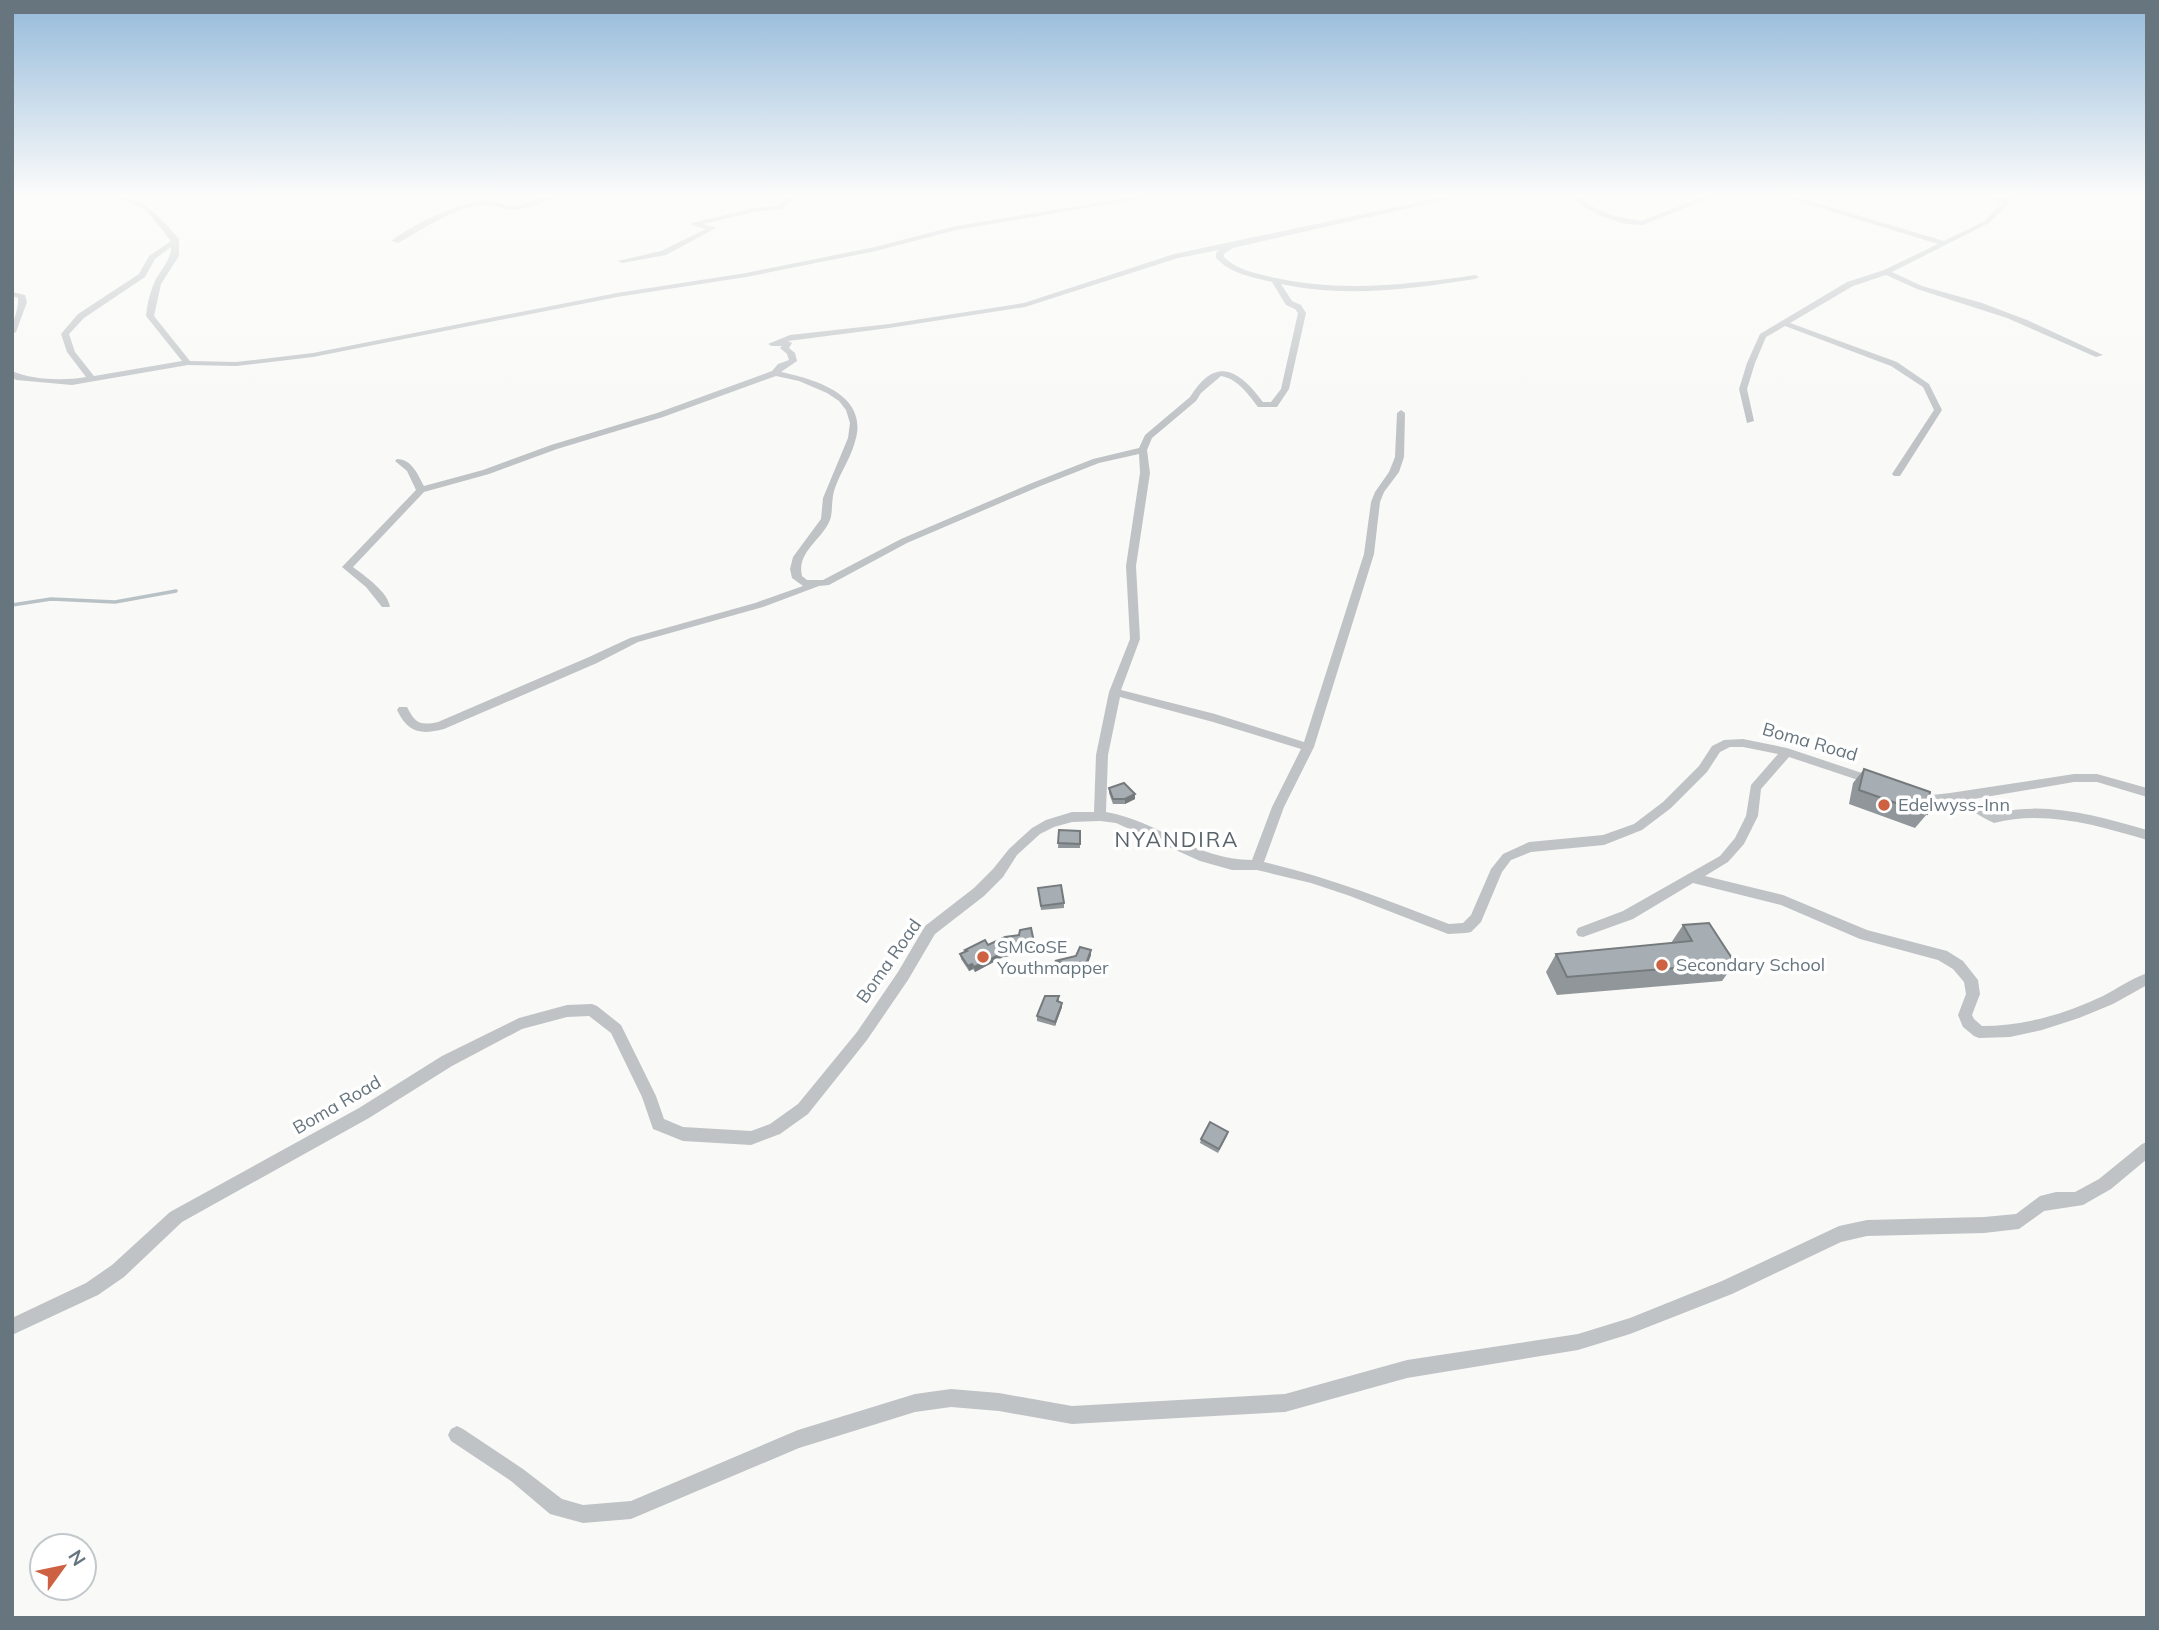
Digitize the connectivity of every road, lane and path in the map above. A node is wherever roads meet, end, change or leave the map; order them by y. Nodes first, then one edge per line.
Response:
1 (143, 273) edge
2 (162, 273) edge
3 (756, 273) edge
4 (1124, 273) edge
5 (1249, 273) edge
6 (1884, 273) edge
7 (1889, 273) edge
8 (1475, 277) dead end
9 (1276, 282) junction
10 (12, 294) edge
11 (1783, 323) junction
12 (12, 332) edge
13 (2099, 355) dead end
14 (188, 363) junction
15 (12, 373) edge
16 (775, 373) junction
17 (92, 379) junction
18 (1401, 413) dead end
19 (1750, 421) dead end
20 (1143, 450) junction
21 (400, 461) dead end
22 (1897, 474) dead end
23 (421, 490) junction
24 (815, 585) junction
25 (386, 605) dead end
26 (1115, 692) junction
27 (403, 710) dead end
28 (1308, 747) junction
29 (1787, 752) junction
30 (2147, 793) edge
31 (1950, 798) junction
32 (1100, 816) junction
33 (2147, 835) edge
34 (1257, 865) junction
35 (1692, 878) junction
36 (1583, 932) dead end
37 (2147, 979) edge
38 (2147, 1149) edge
39 (12, 1327) edge
40 (457, 1435) dead end

1 - 17 street
2 - 14 street
3 - 14 street
4 - 16 street
5 - 9 street
6 - 11 street
7 - 13 street
8 - 9 street
9 - 20 street
10 - 12 street
11 - 19 street
11 - 22 street
14 - 17 street
15 - 17 street
16 - 23 street
16 - 24 street
18 - 28 street
20 - 24 street
20 - 26 street
21 - 23 street
23 - 25 street
24 - 27 street
26 - 28 street
26 - 32 street
28 - 34 street
29 - 31 street, Boma Road
29 - 34 street, Boma Road
29 - 35 street
30 - 31 street, Boma Road
31 - 33 street
32 - 34 street, Boma Road
32 - 39 street, Boma Road
35 - 36 street
35 - 37 street
38 - 40 street

